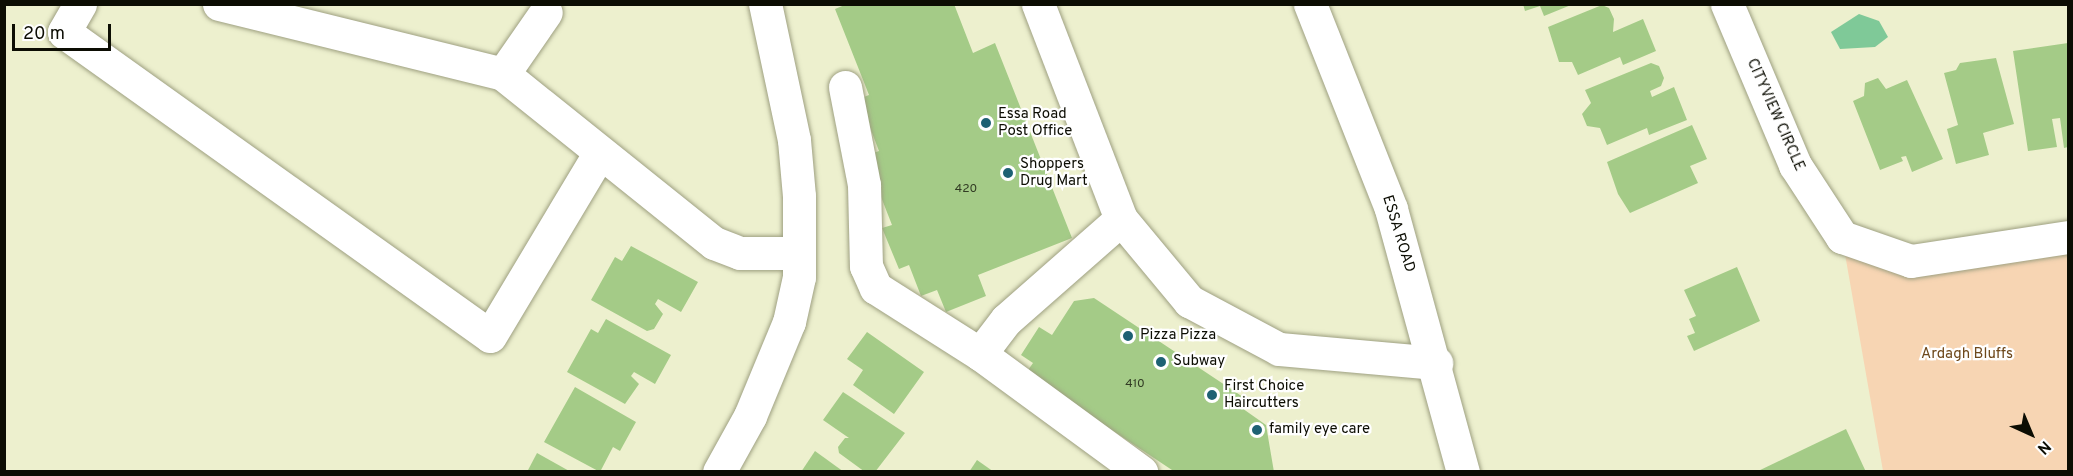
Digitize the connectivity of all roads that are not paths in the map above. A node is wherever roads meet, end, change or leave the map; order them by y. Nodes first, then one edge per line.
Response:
1 (81, 4) edge
2 (219, 4) edge
3 (765, 4) edge
4 (1038, 4) edge
5 (1310, 4) edge
6 (1726, 4) edge
7 (546, 12) dead end
8 (503, 74) junction
9 (845, 87) dead end
10 (600, 152) junction
11 (1121, 219) junction
12 (2068, 237) edge
13 (799, 253) junction
14 (980, 354) junction
15 (1436, 363) junction
16 (719, 471) edge
17 (1141, 471) edge
18 (1463, 471) edge

1 - 10 street
2 - 8 street
3 - 13 street
4 - 11 street
5 - 15 street, ESSA ROAD
6 - 12 street, CITYVIEW CIRCLE
7 - 8 street
8 - 10 street
9 - 14 street
10 - 13 street
11 - 14 street
11 - 15 street
13 - 16 street
14 - 17 street
15 - 18 street, ESSA ROAD

